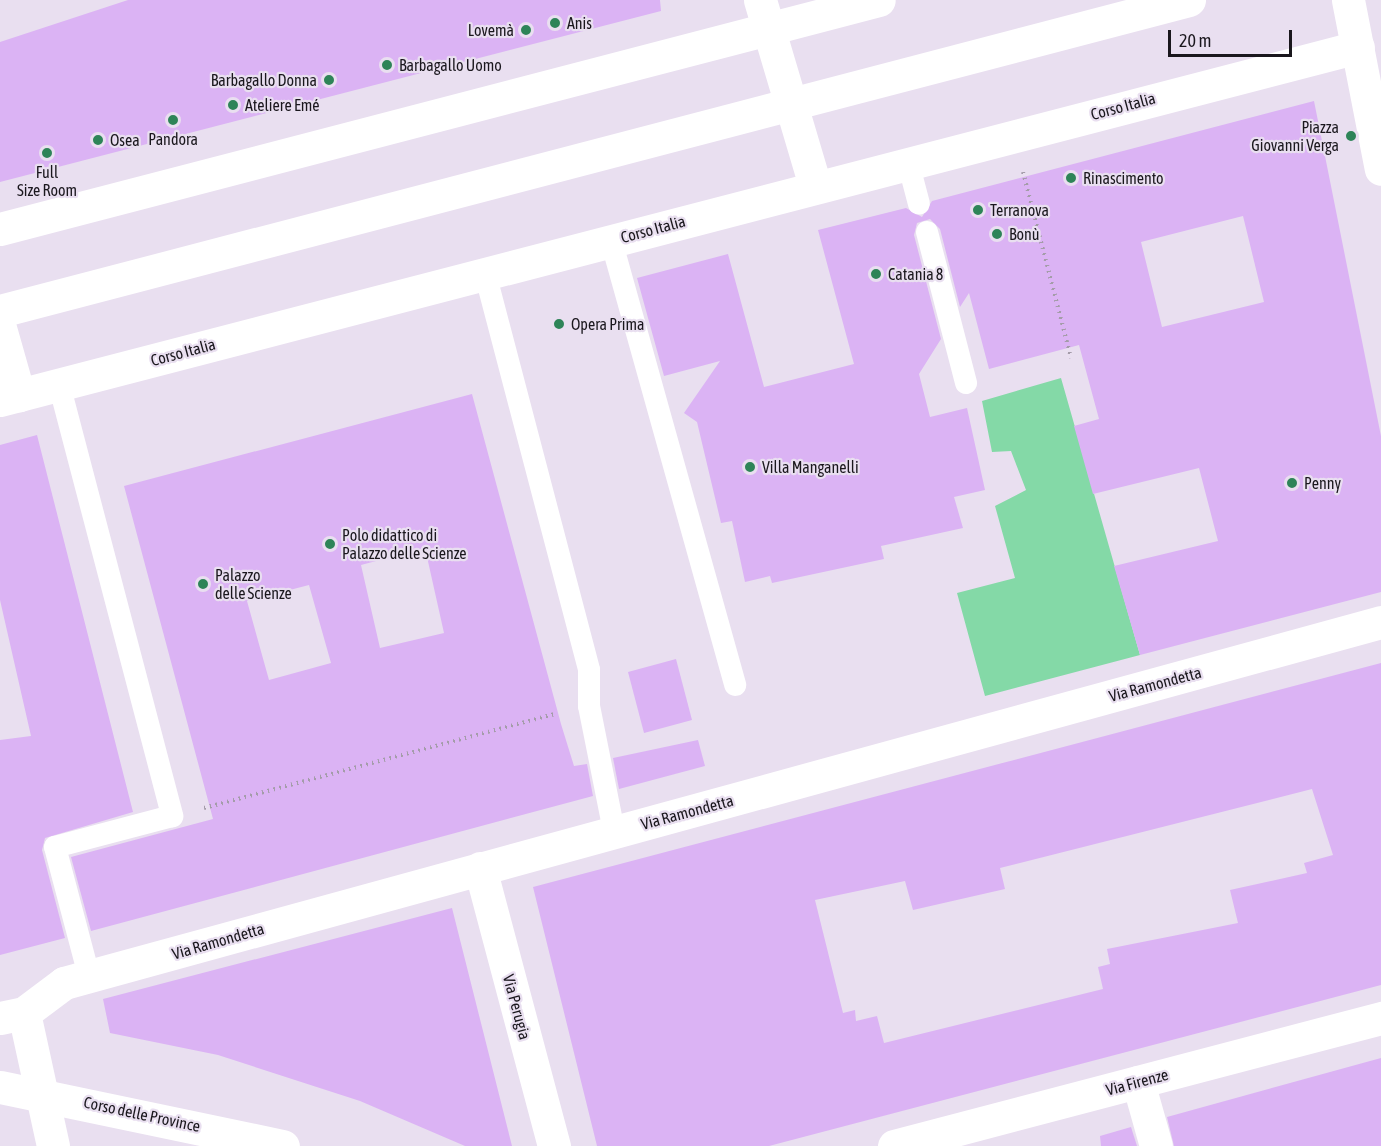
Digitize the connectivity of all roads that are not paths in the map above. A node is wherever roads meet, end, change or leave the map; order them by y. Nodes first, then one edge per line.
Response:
1 (879, 0) edge
2 (1190, 0) edge
3 (1348, 0) edge
4 (765, 15) edge
5 (1367, 54) edge
6 (790, 104) junction
7 (908, 162) junction
8 (1381, 169) edge
9 (815, 186) junction
10 (919, 204) dead end
11 (0, 229) edge
12 (927, 232) dead end
13 (611, 240) junction
14 (485, 273) junction
15 (0, 311) edge
16 (0, 328) edge
17 (966, 383) dead end
18 (59, 384) junction
19 (10, 397) edge
20 (1381, 622) edge
21 (735, 685) dead end
22 (614, 831) junction
23 (480, 868) junction
24 (89, 976) junction
25 (12, 1015) edge
26 (1381, 1018) edge
27 (1138, 1082) junction
28 (0, 1087) edge
29 (45, 1095) junction
30 (53, 1146) edge
31 (283, 1146) edge
32 (554, 1146) edge
33 (894, 1146) edge
34 (1155, 1146) edge

1 - 4 street
2 - 6 street
3 - 5 street
4 - 6 street
4 - 11 street
5 - 7 street, Corso Italia
5 - 8 street
6 - 9 street
6 - 15 street
7 - 9 street, Corso Italia
7 - 10 lane
9 - 13 street, Corso Italia
12 - 17 lane
13 - 14 street, Corso Italia
13 - 21 lane
14 - 18 street, Corso Italia
14 - 22 lane
16 - 19 street
18 - 19 street, Corso Italia
18 - 24 lane
20 - 22 street, Via Ramondetta
22 - 23 street, Via Ramondetta
23 - 24 street, Via Ramondetta
23 - 32 street, Via Perugia
24 - 25 street, Via Ramondetta
25 - 29 street
26 - 27 street, Via Firenze
27 - 33 street, Via Firenze
27 - 34 street
28 - 29 street, Corso delle Province
29 - 30 street
29 - 31 street, Corso delle Province

